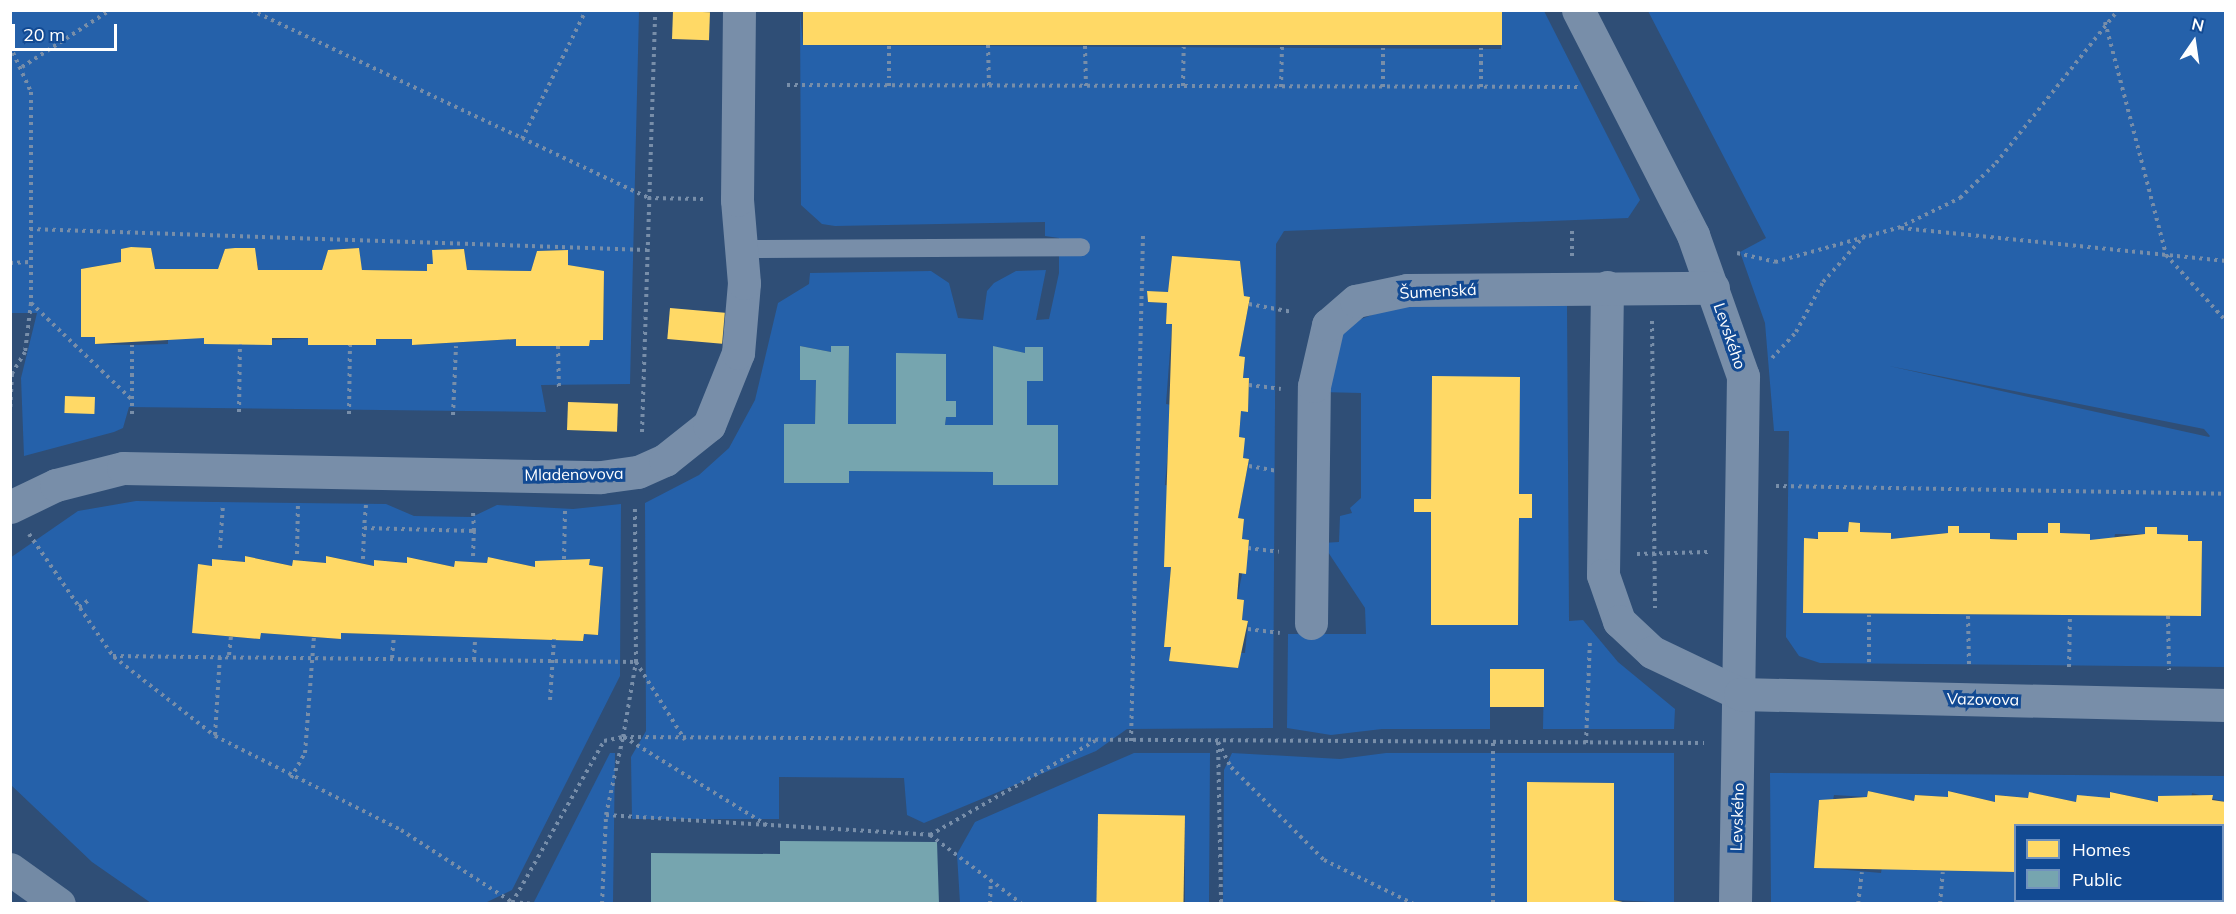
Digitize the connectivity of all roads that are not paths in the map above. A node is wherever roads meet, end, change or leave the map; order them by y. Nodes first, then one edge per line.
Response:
1 (739, 10) edge
2 (1578, 10) edge
3 (1081, 247) dead end
4 (743, 249) junction
5 (1607, 287) junction
6 (1713, 288) junction
7 (19, 520) edge
8 (1297, 629) road end
9 (1740, 694) junction
10 (2226, 705) edge
11 (10, 869) edge
12 (58, 903) edge
13 (1735, 903) edge

1 - 4 street, Mladenovova
2 - 6 street, Levského
3 - 4 lane
4 - 7 street, Mladenovova
5 - 6 street, Šumenská
5 - 8 street, Šumenská
5 - 9 street
6 - 9 street, Levského
9 - 10 street, Vazovova
9 - 13 street, Levského
11 - 12 main road

